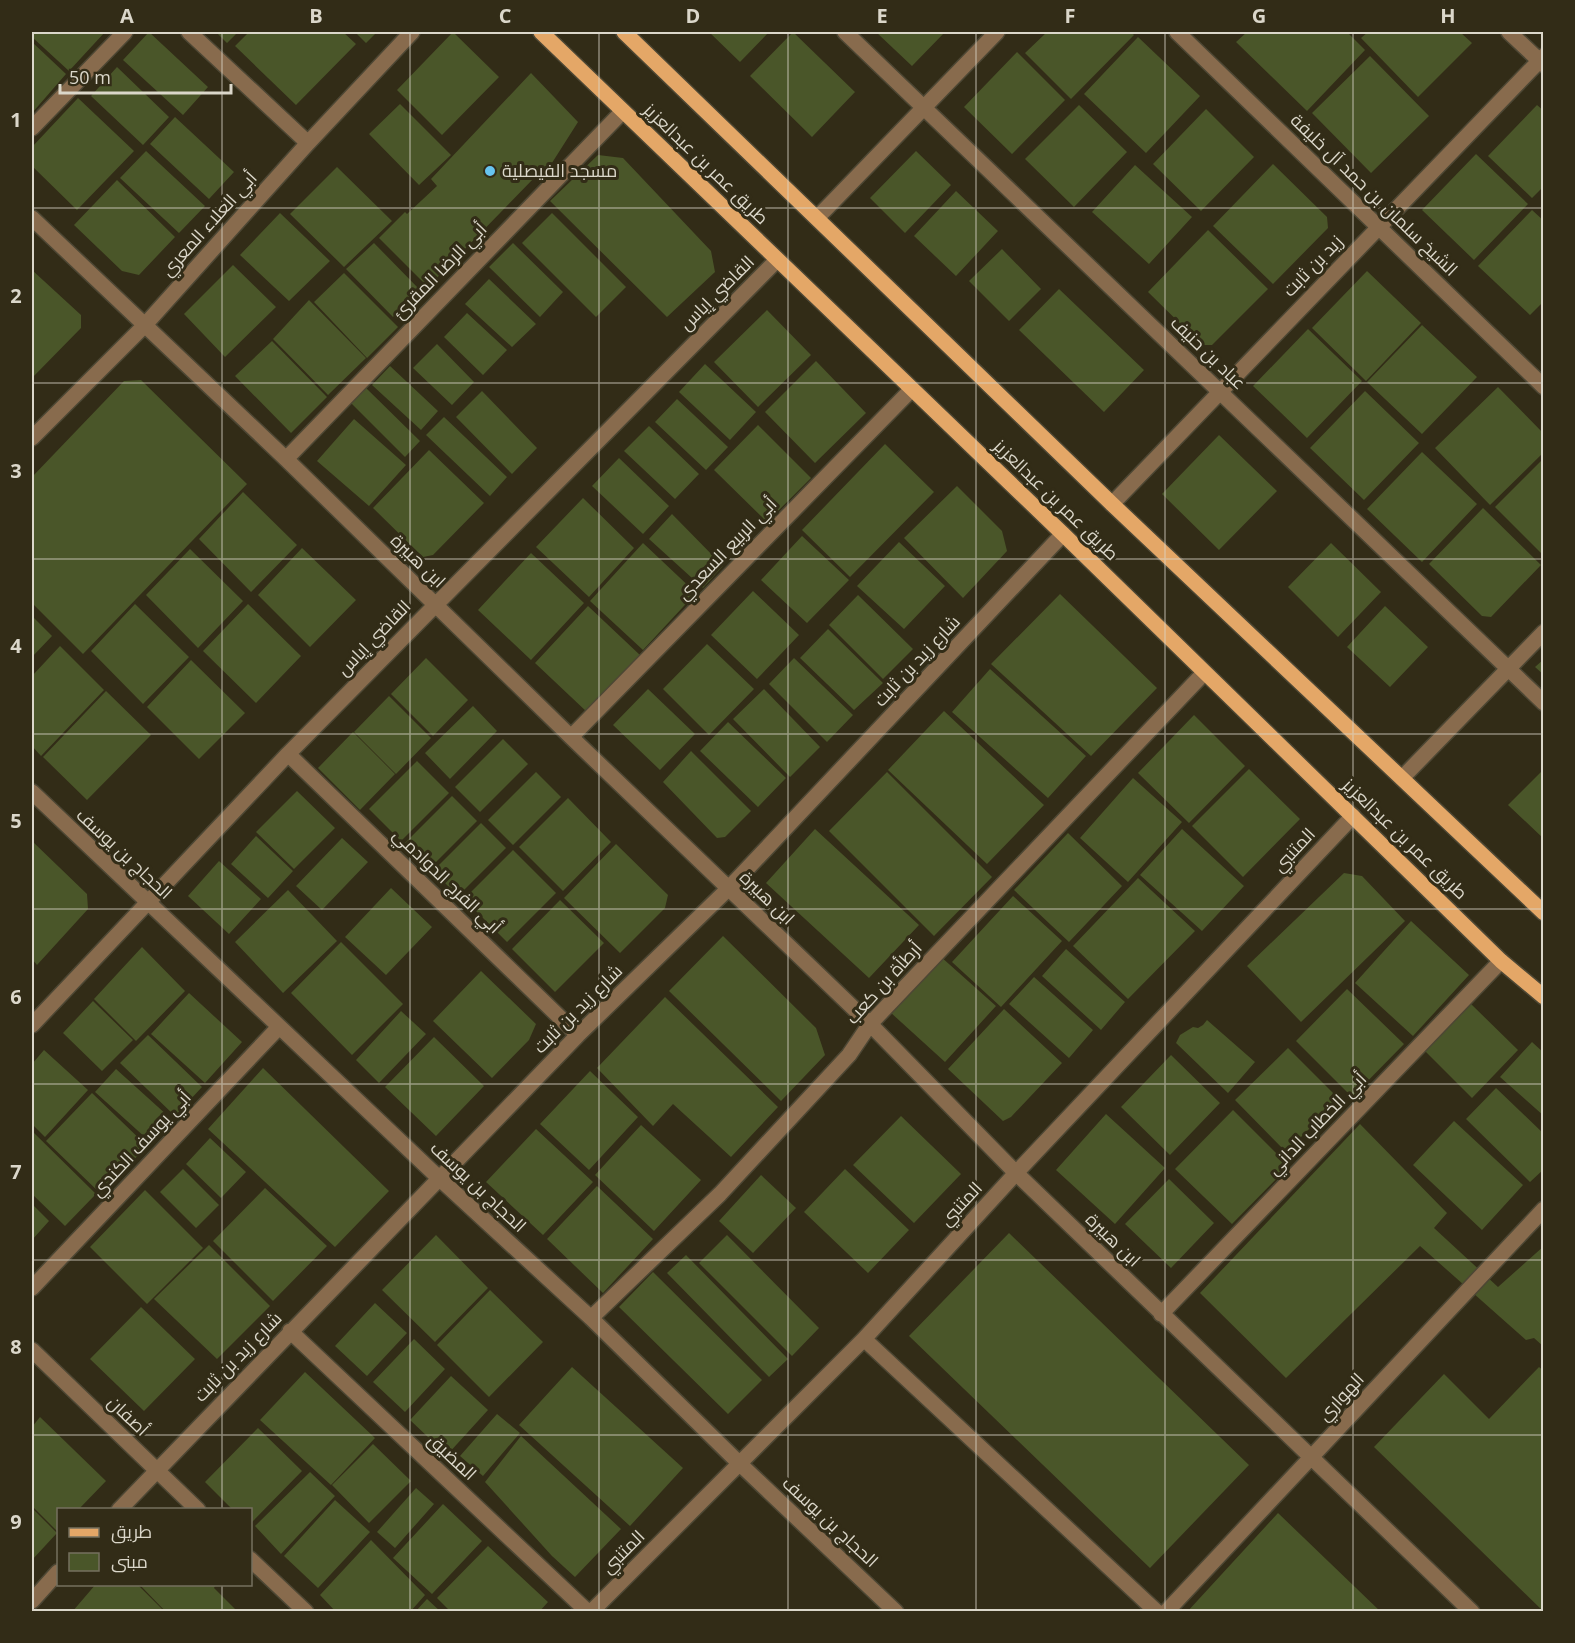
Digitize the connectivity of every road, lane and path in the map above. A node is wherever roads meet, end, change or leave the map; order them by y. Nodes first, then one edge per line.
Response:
1 (125, 32) edge
2 (189, 32) edge
3 (412, 32) edge
4 (541, 32) edge
5 (624, 32) edge
6 (845, 32) edge
7 (997, 32) edge
8 (1176, 32) edge
9 (1509, 32) edge
10 (1542, 60) edge
11 (924, 107) junction
12 (622, 111) junction
13 (32, 128) edge
14 (308, 143) junction
15 (32, 218) edge
16 (817, 218) junction
17 (1378, 227) junction
18 (777, 260) junction
19 (144, 326) junction
20 (1544, 387) edge
21 (912, 389) junction
22 (1220, 392) junction
23 (32, 438) edge
24 (286, 459) junction
25 (1112, 504) junction
26 (1063, 534) junction
27 (435, 604) junction
28 (1544, 632) edge
29 (1508, 669) junction
30 (1204, 673) junction
31 (1544, 703) edge
32 (571, 737) junction
33 (288, 754) junction
34 (1402, 778) junction
35 (32, 792) edge
36 (1353, 816) junction
37 (729, 888) junction
38 (147, 902) junction
39 (1544, 913) edge
40 (1501, 961) junction
41 (1544, 997) edge
42 (32, 1024) edge
43 (870, 1024) junction
44 (279, 1027) junction
45 (578, 1035) junction
46 (1016, 1173) junction
47 (440, 1179) junction
48 (1544, 1209) edge
49 (32, 1288) edge
50 (1161, 1314) junction
51 (591, 1318) junction
52 (290, 1331) junction
53 (864, 1339) junction
54 (32, 1350) edge
55 (1312, 1457) junction
56 (739, 1463) junction
57 (156, 1470) junction
58 (120, 1508) edge
59 (197, 1508) edge
60 (252, 1561) edge
61 (57, 1573) edge
62 (32, 1601) edge
63 (306, 1611) edge
64 (589, 1611) edge
65 (896, 1611) edge
66 (1157, 1611) edge
67 (1166, 1611) edge
68 (1472, 1611) edge

1 - 13 street
2 - 14 street
3 - 14 street, أبي العلاء المعري
4 - 12 main road, طريق عمر بن عبدالعزيز
5 - 16 main road, طريق عمر بن عبدالعزيز
6 - 11 street, عباد بن حنيف
7 - 11 street
8 - 17 street, الشيخ سلمان بن حمد آل خليفة
9 - 10 street
10 - 17 street, زيد بن ثابت
11 - 16 street
11 - 22 street, عباد بن حنيف
12 - 18 main road, طريق عمر بن عبدالعزيز
12 - 24 street, أبي الرضا المقرئ
14 - 19 street, أبي العلاء المعري
15 - 19 street, ابن هبيرة
16 - 25 main road, طريق عمر بن عبدالعزيز
17 - 20 street, الشيخ سلمان بن حمد آل خليفة
17 - 22 street, زيد بن ثابت
18 - 21 main road, طريق عمر بن عبدالعزيز
18 - 27 street, القاضي إياس
19 - 23 street, أبي العلاء المعري
19 - 24 street, ابن هبيرة
21 - 26 main road, طريق عمر بن عبدالعزيز
21 - 32 street, أبي الربيع السعدي
22 - 25 street, زيد بن ثابت
22 - 29 street, عباد بن حنيف
24 - 27 street, ابن هبيرة
25 - 34 main road, طريق عمر بن عبدالعزيز
26 - 30 main road, طريق عمر بن عبدالعزيز
26 - 37 street, شارع زيد بن ثابت
27 - 32 street, ابن هبيرة
27 - 33 street, القاضي إياس
28 - 29 street
29 - 31 street, عباد بن حنيف
29 - 34 street
30 - 36 main road, طريق عمر بن عبدالعزيز
30 - 43 street, أرطأة بن كعب
32 - 37 street, ابن هبيرة
33 - 38 street, القاضي إياس
33 - 45 street, أبي الفرج الدوادمي
34 - 39 main road, طريق عمر بن عبدالعزيز
35 - 38 street, الحجاج بن يوسف
36 - 40 main road, طريق عمر بن عبدالعزيز
36 - 46 street, المتنبي
37 - 43 street, ابن هبيرة
37 - 45 street, شارع زيد بن ثابت
38 - 42 street, القاضي إياس
38 - 44 street, الحجاج بن يوسف
40 - 41 main road, طريق عمر بن عبدالعزيز
40 - 50 street, أبي الخطاب الداني
43 - 46 street, ابن هبيرة
43 - 51 street, أرطأة بن كعب
44 - 47 street, الحجاج بن يوسف
44 - 49 street, أبي يوسف الكندي
45 - 47 street, شارع زيد بن ثابت
46 - 50 street, ابن هبيرة
46 - 53 street, المتنبي
47 - 51 street, الحجاج بن يوسف
47 - 52 street, شارع زيد بن ثابت
48 - 55 street, الهواري
50 - 55 street, ابن هبيرة
51 - 56 street, الحجاج بن يوسف
52 - 57 street, شارع زيد بن ثابت
52 - 64 street, المضيق
53 - 56 street, المتنبي
53 - 66 street
54 - 57 street, أصفان
55 - 67 street, الهواري
55 - 68 street, ابن هبيرة
56 - 64 street, المتنبي
56 - 65 street, الحجاج بن يوسف
57 - 58 street, شارع زيد بن ثابت
57 - 59 street, أصفان
60 - 63 street
61 - 62 street

